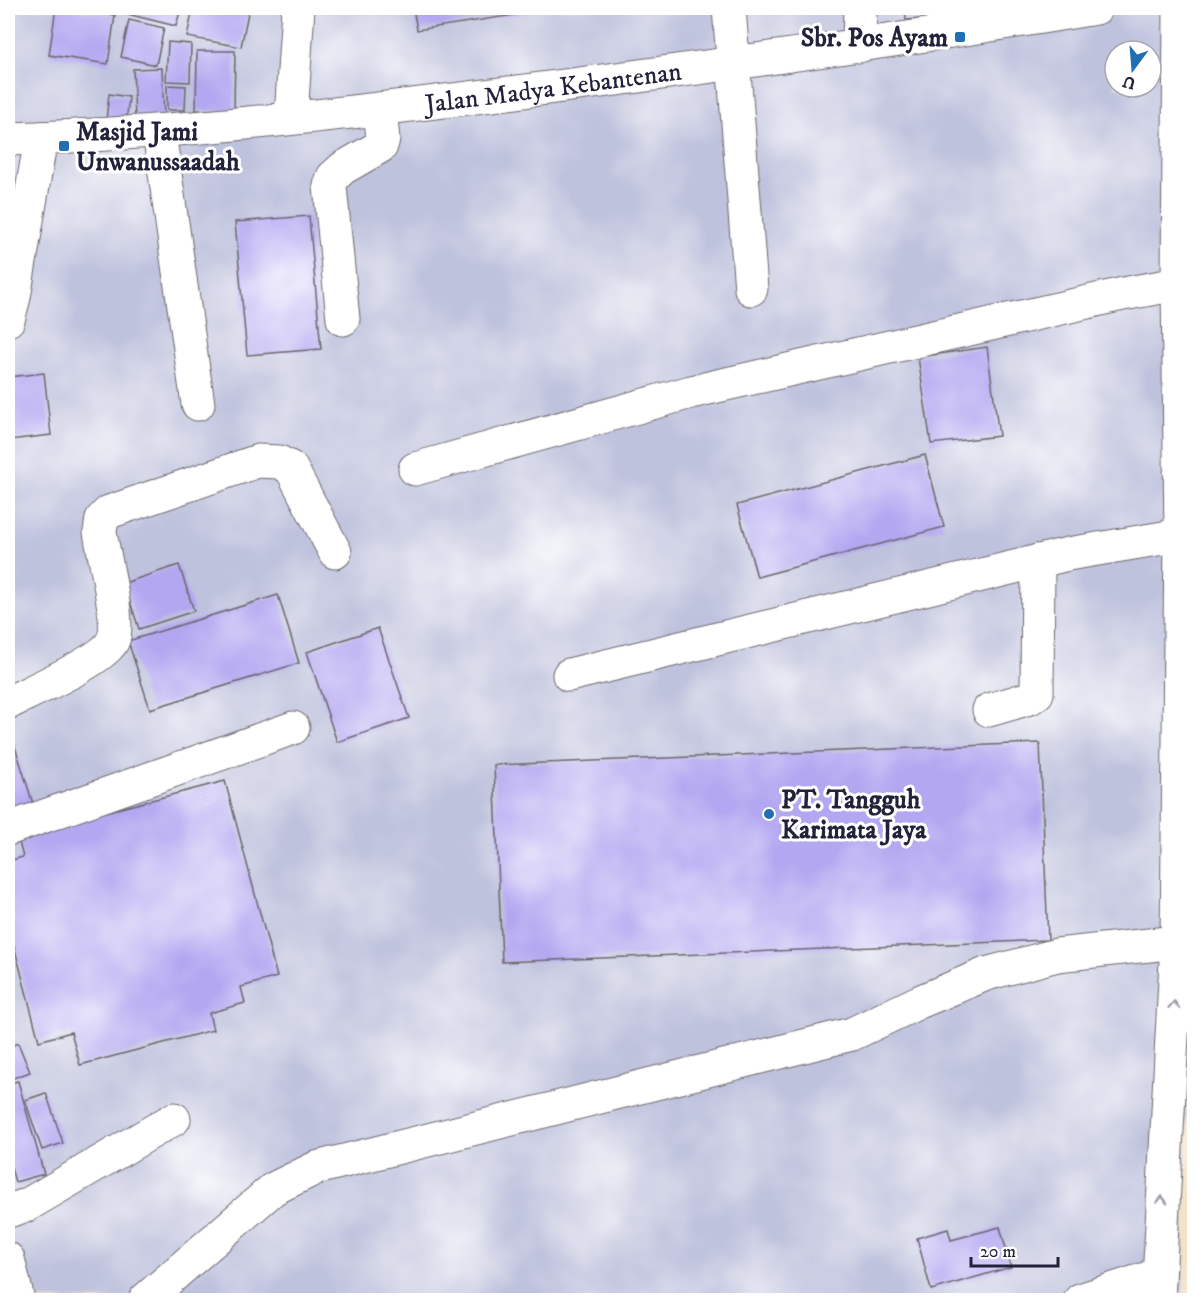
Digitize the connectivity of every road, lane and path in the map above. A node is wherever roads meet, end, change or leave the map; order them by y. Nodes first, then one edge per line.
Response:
1 (298, 8) edge
2 (729, 8) edge
3 (860, 8) edge
4 (1096, 8) edge
5 (1180, 8) edge
6 (956, 19) edge
7 (859, 46) junction
8 (734, 64) junction
9 (380, 110) junction
10 (291, 118) junction
11 (159, 132) junction
12 (41, 138) junction
13 (8, 139) edge
14 (1178, 284) junction
15 (751, 289) dead end
16 (343, 319) dead end
17 (8, 320) edge
18 (198, 404) dead end
19 (415, 469) dead end
20 (1180, 535) junction
21 (335, 552) dead end
22 (1038, 561) junction
23 (569, 675) dead end
24 (8, 703) edge
25 (989, 710) dead end
26 (293, 728) dead end
27 (8, 829) edge
28 (1177, 942) junction
29 (174, 1119) dead end
30 (8, 1211) edge
31 (8, 1259) edge
32 (1158, 1288) edge
33 (18, 1300) edge
34 (145, 1300) edge
35 (1080, 1300) edge

1 - 10 main road
2 - 8 main road
3 - 7 main road
4 - 6 main road, Jalan Madya Kebantenan
5 - 14 main road
6 - 7 main road, Jalan Madya Kebantenan
7 - 8 main road, Jalan Madya Kebantenan
8 - 9 main road, Jalan Madya Kebantenan
8 - 15 main road
9 - 10 main road, Jalan Madya Kebantenan
9 - 16 main road
10 - 11 main road, Jalan Madya Kebantenan
11 - 12 main road, Jalan Madya Kebantenan
11 - 18 main road
12 - 13 main road, Jalan Madya Kebantenan
12 - 17 main road
14 - 19 main road
14 - 20 main road
20 - 22 main road
20 - 28 main road
21 - 24 main road
22 - 23 main road
22 - 25 main road
26 - 27 main road
32 -> 28 main road
28 - 34 main road
29 - 30 main road
31 - 33 main road
32 - 35 main road

